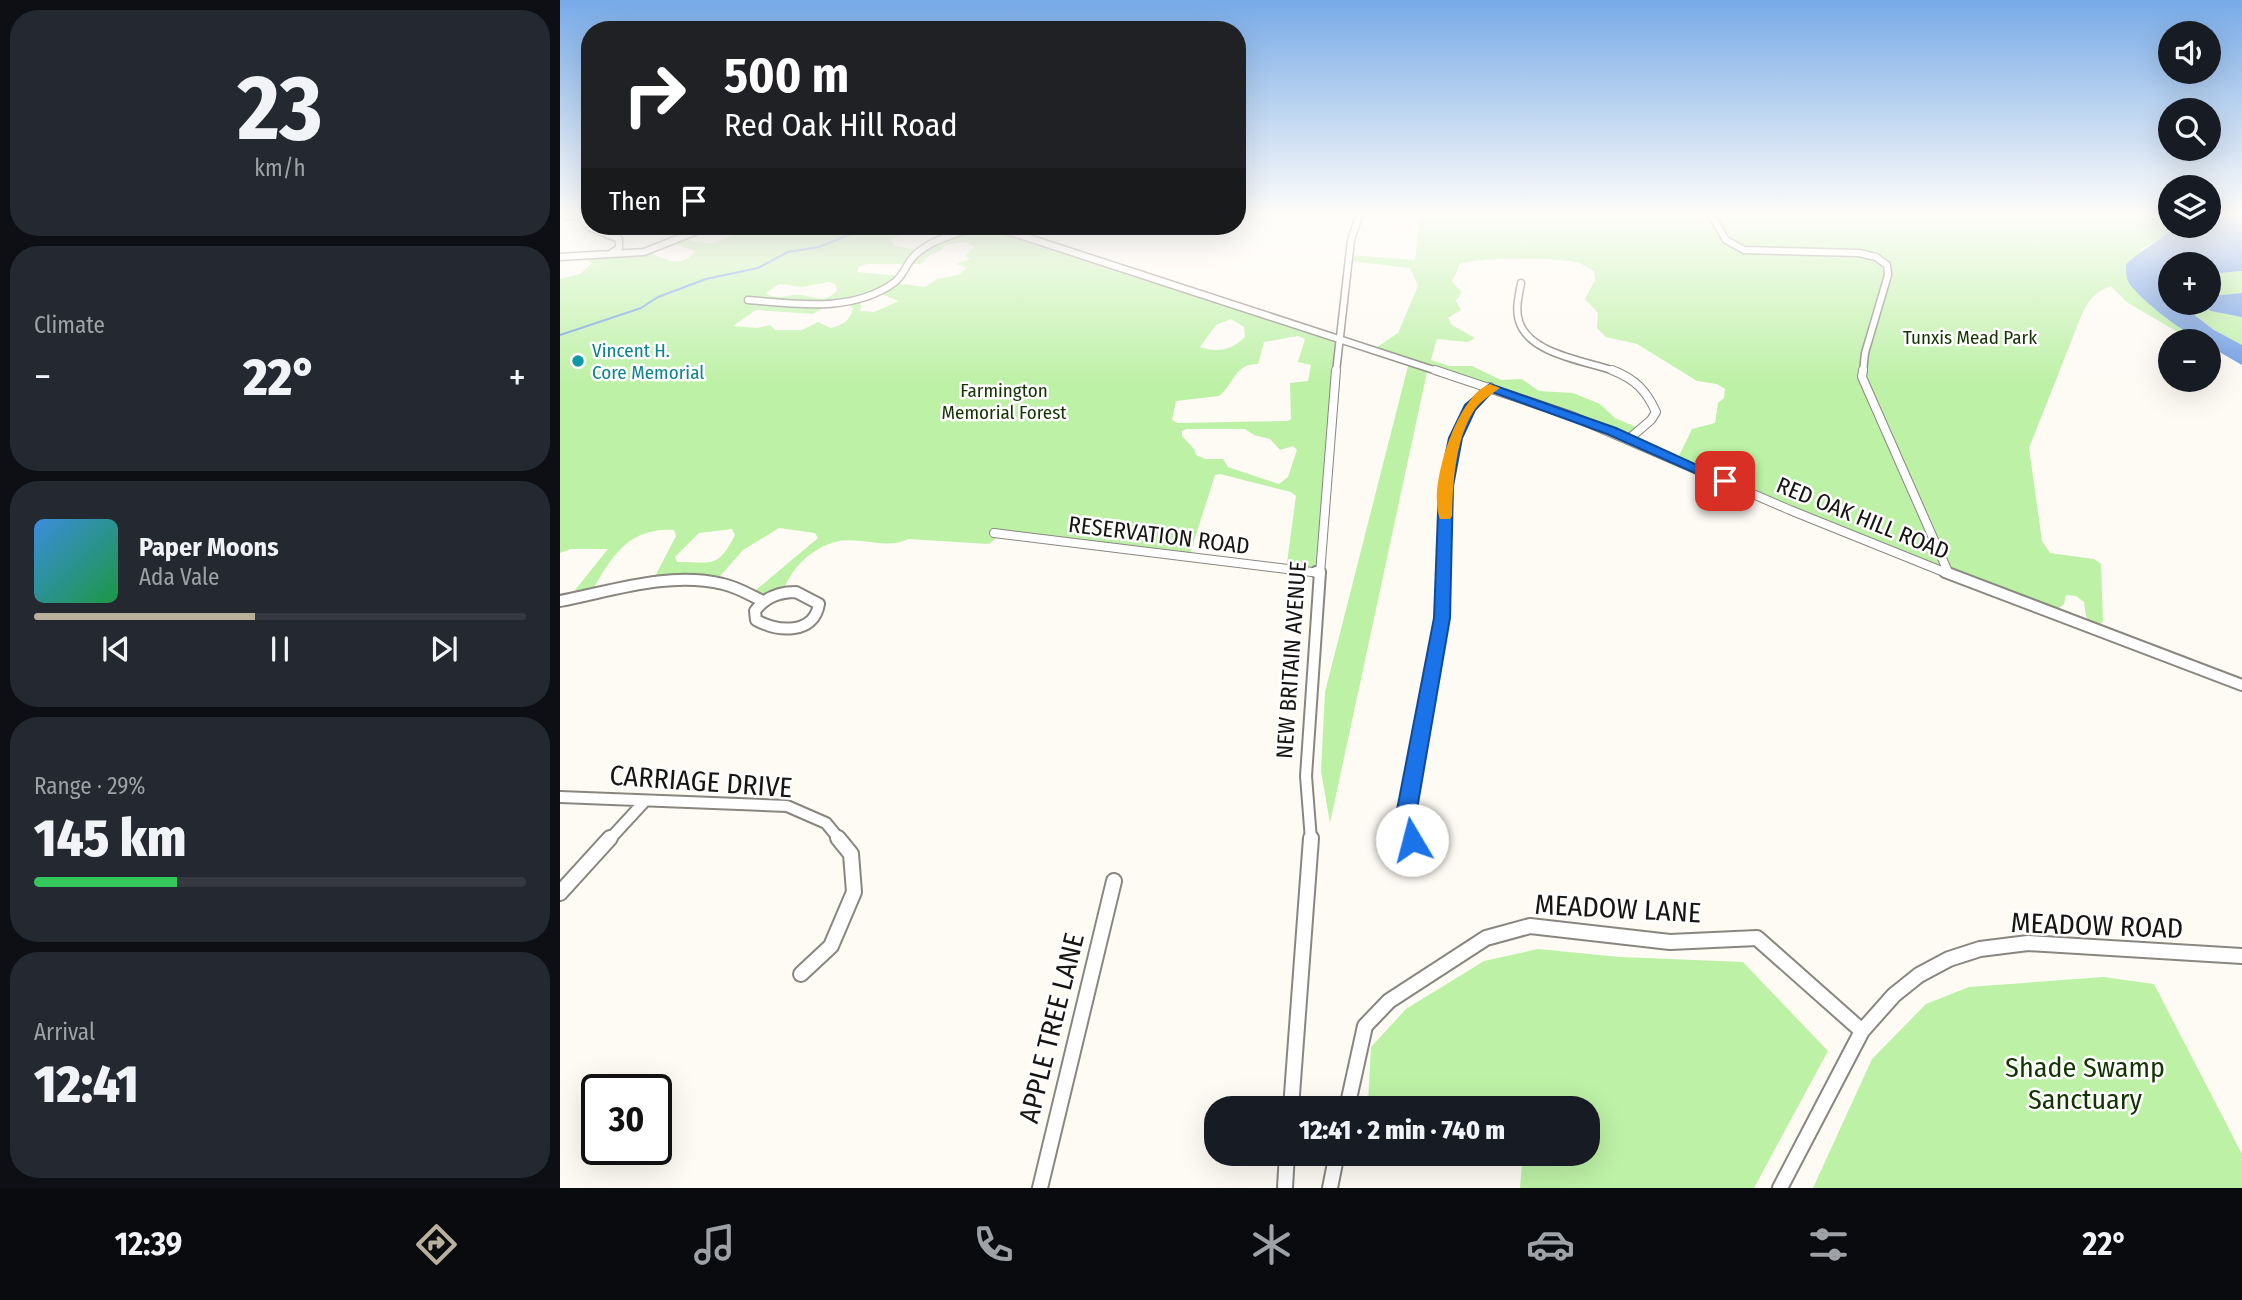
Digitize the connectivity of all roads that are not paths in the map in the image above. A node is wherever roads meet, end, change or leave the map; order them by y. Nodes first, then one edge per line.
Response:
1 (902, 271) edge
2 (1134, 271) edge
3 (1347, 271) edge
4 (1888, 271) edge
5 (1521, 283) dead end
6 (748, 300) dead end
7 (1339, 337) junction
8 (1490, 387) junction
9 (1630, 438) junction
10 (993, 533) dead end
11 (1320, 573) junction
12 (1949, 574) junction
13 (560, 601) edge
14 (763, 601) junction
15 (2242, 685) edge
16 (560, 797) edge
17 (645, 801) junction
18 (1412, 840) dead end
19 (1114, 881) dead end
20 (560, 893) edge
21 (2242, 956) edge
22 (802, 974) dead end
23 (1862, 1031) junction
24 (1292, 1096) edge
25 (1350, 1096) edge
26 (1286, 1166) edge
27 (1334, 1166) edge
28 (1040, 1188) edge
29 (1285, 1188) edge
30 (1329, 1188) edge
31 (1780, 1188) edge

1 - 6 street
2 - 7 street, RED OAK HILL ROAD
3 - 7 street, NEW BRITAIN AVENUE
4 - 12 street
5 - 9 street
7 - 8 street, RED OAK HILL ROAD
7 - 11 street, NEW BRITAIN AVENUE
8 - 9 street, RED OAK HILL ROAD
8 - 18 street
9 - 12 street, RED OAK HILL ROAD
10 - 11 street, RESERVATION ROAD
11 - 24 street, NEW BRITAIN AVENUE
12 - 15 street, RED OAK HILL ROAD
13 - 14 street
14 - 14 street
16 - 17 street, CARRIAGE DRIVE
17 - 20 street
17 - 22 street, CARRIAGE DRIVE
19 - 28 street, APPLE TREE LANE
21 - 23 street, MEADOW ROAD
23 - 25 street, MEADOW LANE
23 - 31 street, MEADOW ROAD
26 - 29 street
27 - 30 street

